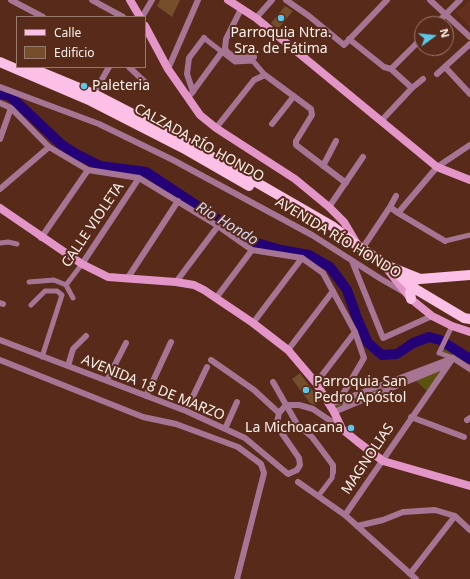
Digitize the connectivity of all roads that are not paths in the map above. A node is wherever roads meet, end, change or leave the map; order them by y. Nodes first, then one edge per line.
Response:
1 (11, 0) edge
2 (92, 0) edge
3 (130, 0) edge
4 (152, 0) edge
5 (198, 0) edge
6 (228, 0) edge
7 (272, 0) edge
8 (286, 0) edge
9 (387, 0) edge
10 (430, 0) edge
11 (460, 0) edge
12 (241, 9) junction
13 (444, 15) junction
14 (41, 16) edge
15 (121, 16) edge
16 (140, 16) edge
17 (142, 16) edge
18 (256, 18) junction
19 (146, 28) edge
20 (470, 37) edge
21 (204, 38) joint
22 (349, 39) junction
23 (470, 44) edge
24 (414, 46) edge
25 (221, 53) junction
26 (0, 55) edge
27 (254, 57) dead end
28 (0, 62) edge
29 (16, 62) edge
30 (445, 67) junction
31 (31, 68) edge
32 (108, 68) edge
33 (130, 68) edge
34 (168, 69) junction
35 (391, 69) junction
36 (437, 74) dead end
37 (264, 76) junction
38 (423, 79) dead end
39 (148, 84) dead end
40 (0, 87) edge
41 (412, 88) junction
42 (470, 94) edge
43 (190, 95) junction
44 (294, 96) junction
45 (92, 97) junction
46 (0, 103) edge
47 (11, 108) junction
48 (382, 120) junction
49 (272, 124) dead end
50 (216, 128) junction
51 (0, 139) edge
52 (336, 141) dead end
53 (470, 145) edge
54 (49, 147) junction
55 (363, 158) dead end
56 (323, 166) junction
57 (437, 167) junction
58 (88, 170) junction
59 (139, 178) junction
60 (470, 180) edge
61 (346, 183) junction
62 (0, 189) edge
63 (396, 196) dead end
64 (178, 201) junction
65 (329, 207) junction
66 (390, 207) junction
67 (0, 208) edge
68 (398, 213) junction
69 (218, 226) junction
70 (470, 235) edge
71 (41, 238) junction
72 (445, 240) joint
73 (0, 243) edge
74 (17, 244) dead end
75 (360, 248) junction
76 (252, 250) junction
77 (302, 258) junction
78 (352, 260) junction
79 (381, 261) junction
80 (82, 264) junction
81 (390, 267) junction
82 (470, 275) edge
83 (127, 279) junction
84 (420, 279) junction
85 (29, 282) dead end
86 (176, 282) junction
87 (66, 285) junction
88 (407, 289) junction
89 (333, 290) junction
90 (73, 298) dead end
91 (216, 298) junction
92 (411, 299) joint
93 (31, 305) dead end
94 (432, 316) junction
95 (470, 319) edge
96 (253, 323) junction
97 (452, 326) junction
98 (355, 332) junction
99 (470, 332) edge
100 (86, 336) dead end
101 (0, 340) edge
102 (172, 342) dead end
103 (126, 343) dead end
104 (288, 350) junction
105 (42, 357) junction
106 (453, 358) junction
107 (0, 360) edge
108 (211, 360) dead end
109 (449, 364) junction
110 (68, 366) junction
111 (207, 367) dead end
112 (470, 369) edge
113 (107, 380) junction
114 (273, 382) dead end
115 (316, 383) junction
116 (395, 383) junction
117 (146, 396) junction
118 (237, 402) dead end
119 (345, 403) junction
120 (286, 405) junction
121 (332, 408) junction
122 (186, 412) junction
123 (279, 413) junction
124 (411, 418) junction
125 (225, 429) junction
126 (342, 429) junction
127 (464, 436) dead end
128 (383, 461) junction
129 (333, 472) joint
130 (298, 482) dead end
131 (470, 486) edge
132 (319, 495) junction
133 (344, 515) junction
134 (455, 516) junction
135 (357, 526) junction
136 (470, 530) edge
137 (410, 574) junction
138 (237, 579) edge
139 (416, 579) edge

1 - 14 street
2 - 15 street
3 - 16 main road
4 - 17 street
5 - 34 street
6 - 12 main road
7 - 18 street
8 - 22 street
9 - 22 street
10 - 13 street
11 - 13 street
12 - 18 main road
12 - 27 street
13 - 20 street
18 - 48 main road
19 - 34 main road
21 - 25 street
21 - 43 street
22 - 35 street
23 - 30 street
24 - 35 street
25 - 37 street
25 - 43 street
26 - 29 main road
28 - 45 main road, CALZADA RÍO HONDO
30 - 36 street
30 - 42 street
31 - 45 main road, CALZADA RÍO HONDO
32 - 45 street
33 - 39 street
34 - 43 main road
35 - 41 street
37 - 44 street
37 - 50 street
38 - 41 street
40 - 78 street, AVENIDA RÍO HONDO
41 - 48 street
43 - 50 main road
44 - 49 street
44 - 56 street
45 - 75 main road, CALZADA RÍO HONDO
46 - 47 street
47 - 51 street
47 - 54 street
48 - 57 main road
50 - 65 main road
52 - 56 street
53 - 57 street
54 - 58 street
54 - 62 street
55 - 61 street
56 - 61 street
57 - 60 main road
57 - 68 street
58 - 59 street
58 - 71 street
59 - 64 street
59 - 80 street, CALLE VIOLETA
61 - 65 street
63 - 66 street
64 - 69 street
64 - 83 street
65 - 75 main road
66 - 68 street
66 - 75 street
67 - 71 main road
68 - 72 street
69 - 76 street
69 - 86 street
70 - 72 street
71 - 80 main road
73 - 74 street
75 - 79 main road, CALZADA RÍO HONDO
76 - 77 street
76 - 91 street
77 - 89 street
77 - 96 street
78 - 88 street, AVENIDA RÍO HONDO
78 - 94 street
79 - 81 main road, CALZADA RÍO HONDO
79 - 88 main road
80 - 83 main road
80 - 87 street, CALLE VIOLETA
81 - 84 main road, CALZADA RÍO HONDO
81 - 88 main road
82 - 84 main road, CALZADA RÍO HONDO
83 - 86 main road
84 - 88 main road
85 - 87 street
86 - 91 main road
87 - 90 street
88 - 92 main road
88 - 95 main road
89 - 98 street
89 - 104 street
91 - 96 main road
92 - 94 main road
93 - 105 street
94 - 97 main road
96 - 104 main road
97 - 99 main road
97 - 106 street
98 - 115 street
98 - 119 street
100 - 110 street
101 - 105 street, AVENIDA 18 DE MARZO
102 - 117 street
103 - 113 street
104 - 115 main road
105 - 110 street, AVENIDA 18 DE MARZO
106 - 109 street, MAGNOLIAS
106 - 112 street
106 - 116 street
107 - 138 street
108 - 123 street
109 - 116 street
109 - 124 street, MAGNOLIAS
110 - 113 street, AVENIDA 18 DE MARZO
111 - 122 street
113 - 117 street, AVENIDA 18 DE MARZO
114 - 120 street
115 - 121 main road
116 - 119 street
117 - 122 street, AVENIDA 18 DE MARZO
118 - 125 street
119 - 121 street
120 - 123 street
120 - 126 street
120 - 129 street
121 - 126 main road
122 - 125 street, AVENIDA 18 DE MARZO
123 - 125 street, AVENIDA 18 DE MARZO
124 - 127 street
124 - 128 street, MAGNOLIAS
126 - 128 main road
128 - 131 main road
128 - 133 street, MAGNOLIAS
129 - 132 street
130 - 132 street
132 - 133 street
133 - 135 street
134 - 135 street
134 - 136 street
134 - 137 street
135 - 137 street
137 - 139 street

